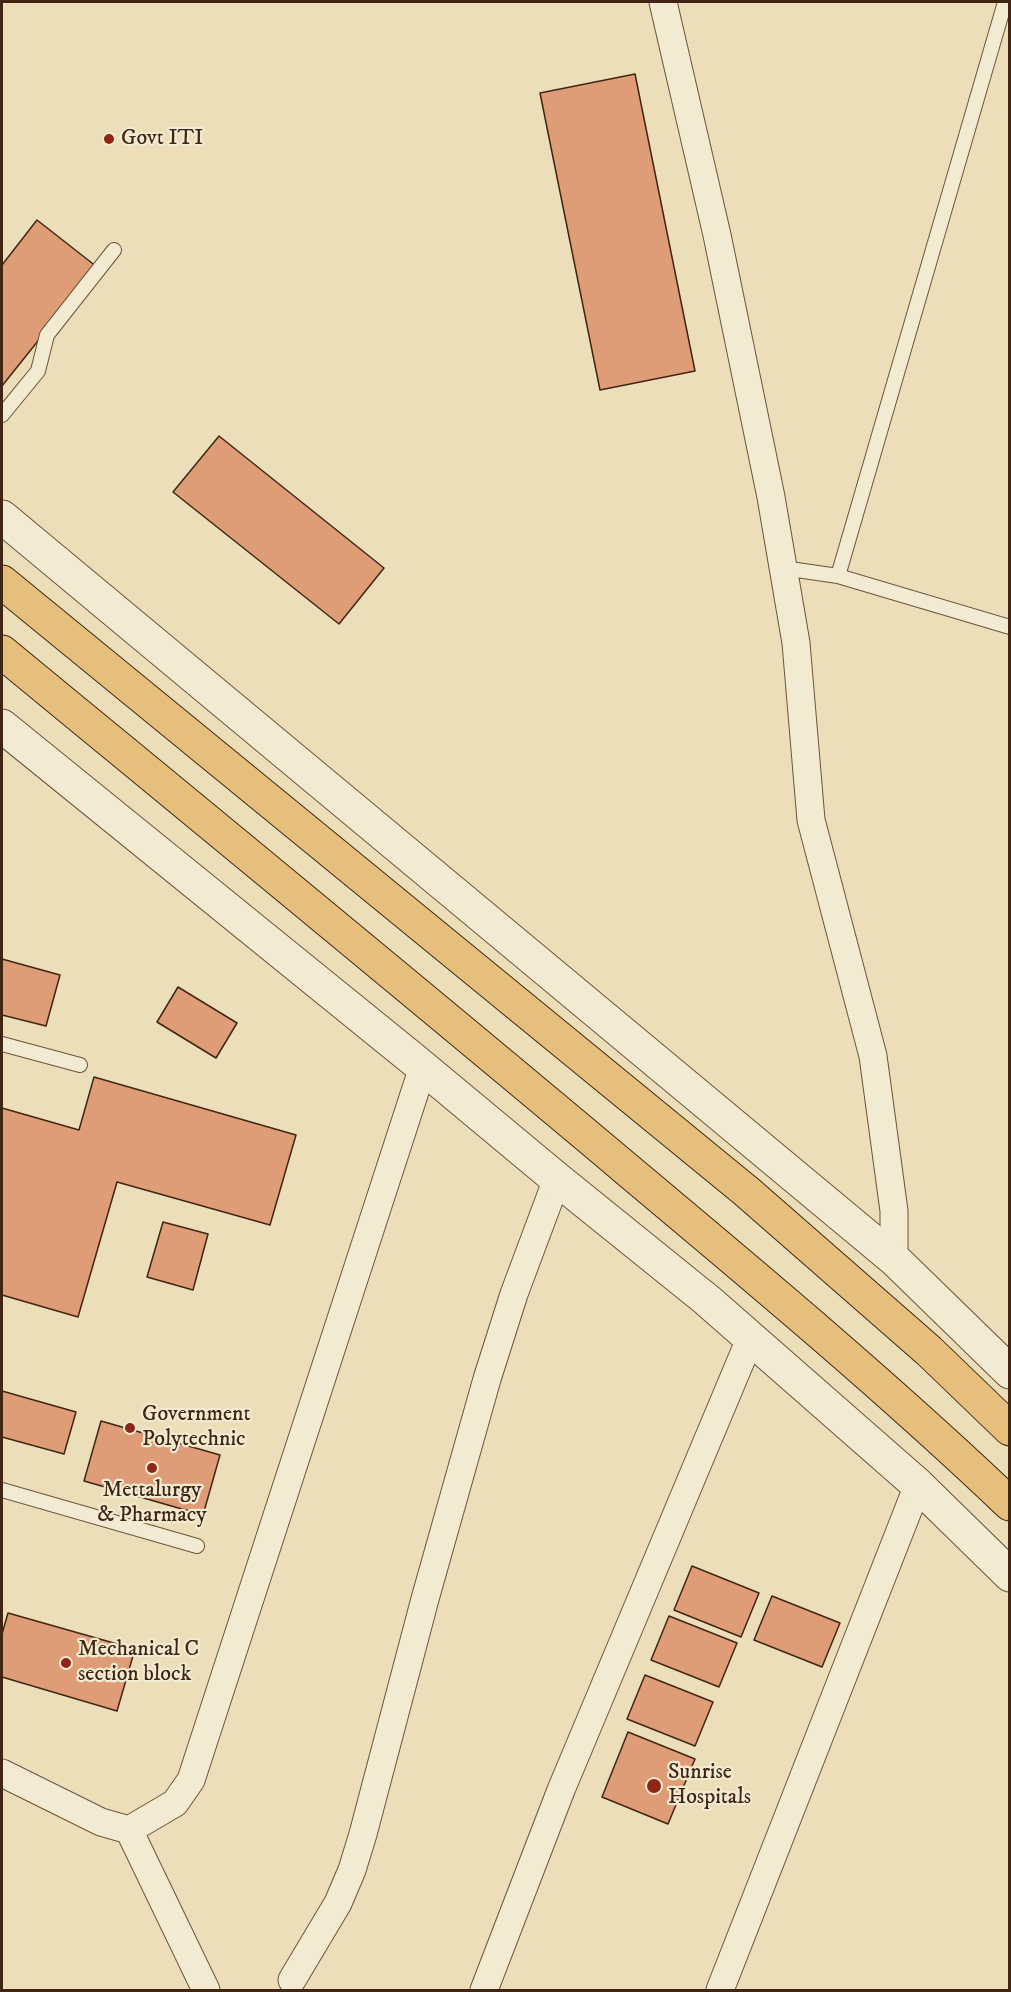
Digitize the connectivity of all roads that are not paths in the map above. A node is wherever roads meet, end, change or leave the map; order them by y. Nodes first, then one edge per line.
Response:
1 (663, 2) edge
2 (1005, 2) edge
3 (114, 250) dead end
4 (2, 415) edge
5 (2, 517) edge
6 (783, 568) junction
7 (838, 576) junction
8 (2, 582) edge
9 (1010, 627) edge
10 (2, 652) edge
11 (2, 726) edge
12 (2, 1044) edge
13 (80, 1065) dead end
14 (423, 1067) junction
15 (557, 1179) junction
16 (894, 1259) junction
17 (750, 1339) junction
18 (1010, 1372) edge
19 (1010, 1429) edge
20 (918, 1485) junction
21 (2, 1490) edge
22 (1010, 1504) edge
23 (197, 1546) dead end
24 (1010, 1575) edge
25 (2, 1773) edge
26 (129, 1830) junction
27 (292, 1980) dead end
28 (206, 1990) edge
29 (484, 1990) edge
30 (720, 1990) edge

1 - 6 street
2 - 7 lane
3 - 4 lane
5 - 16 street
6 - 7 lane
6 - 16 street
7 - 9 lane
8 - 19 main road
10 - 22 main road
11 - 14 street
12 - 13 lane
14 - 15 street
14 - 26 street
15 - 17 street
15 - 27 street
16 - 18 street
17 - 20 street
17 - 29 street
20 - 24 street
20 - 30 street
21 - 23 lane
25 - 26 street
26 - 28 street

